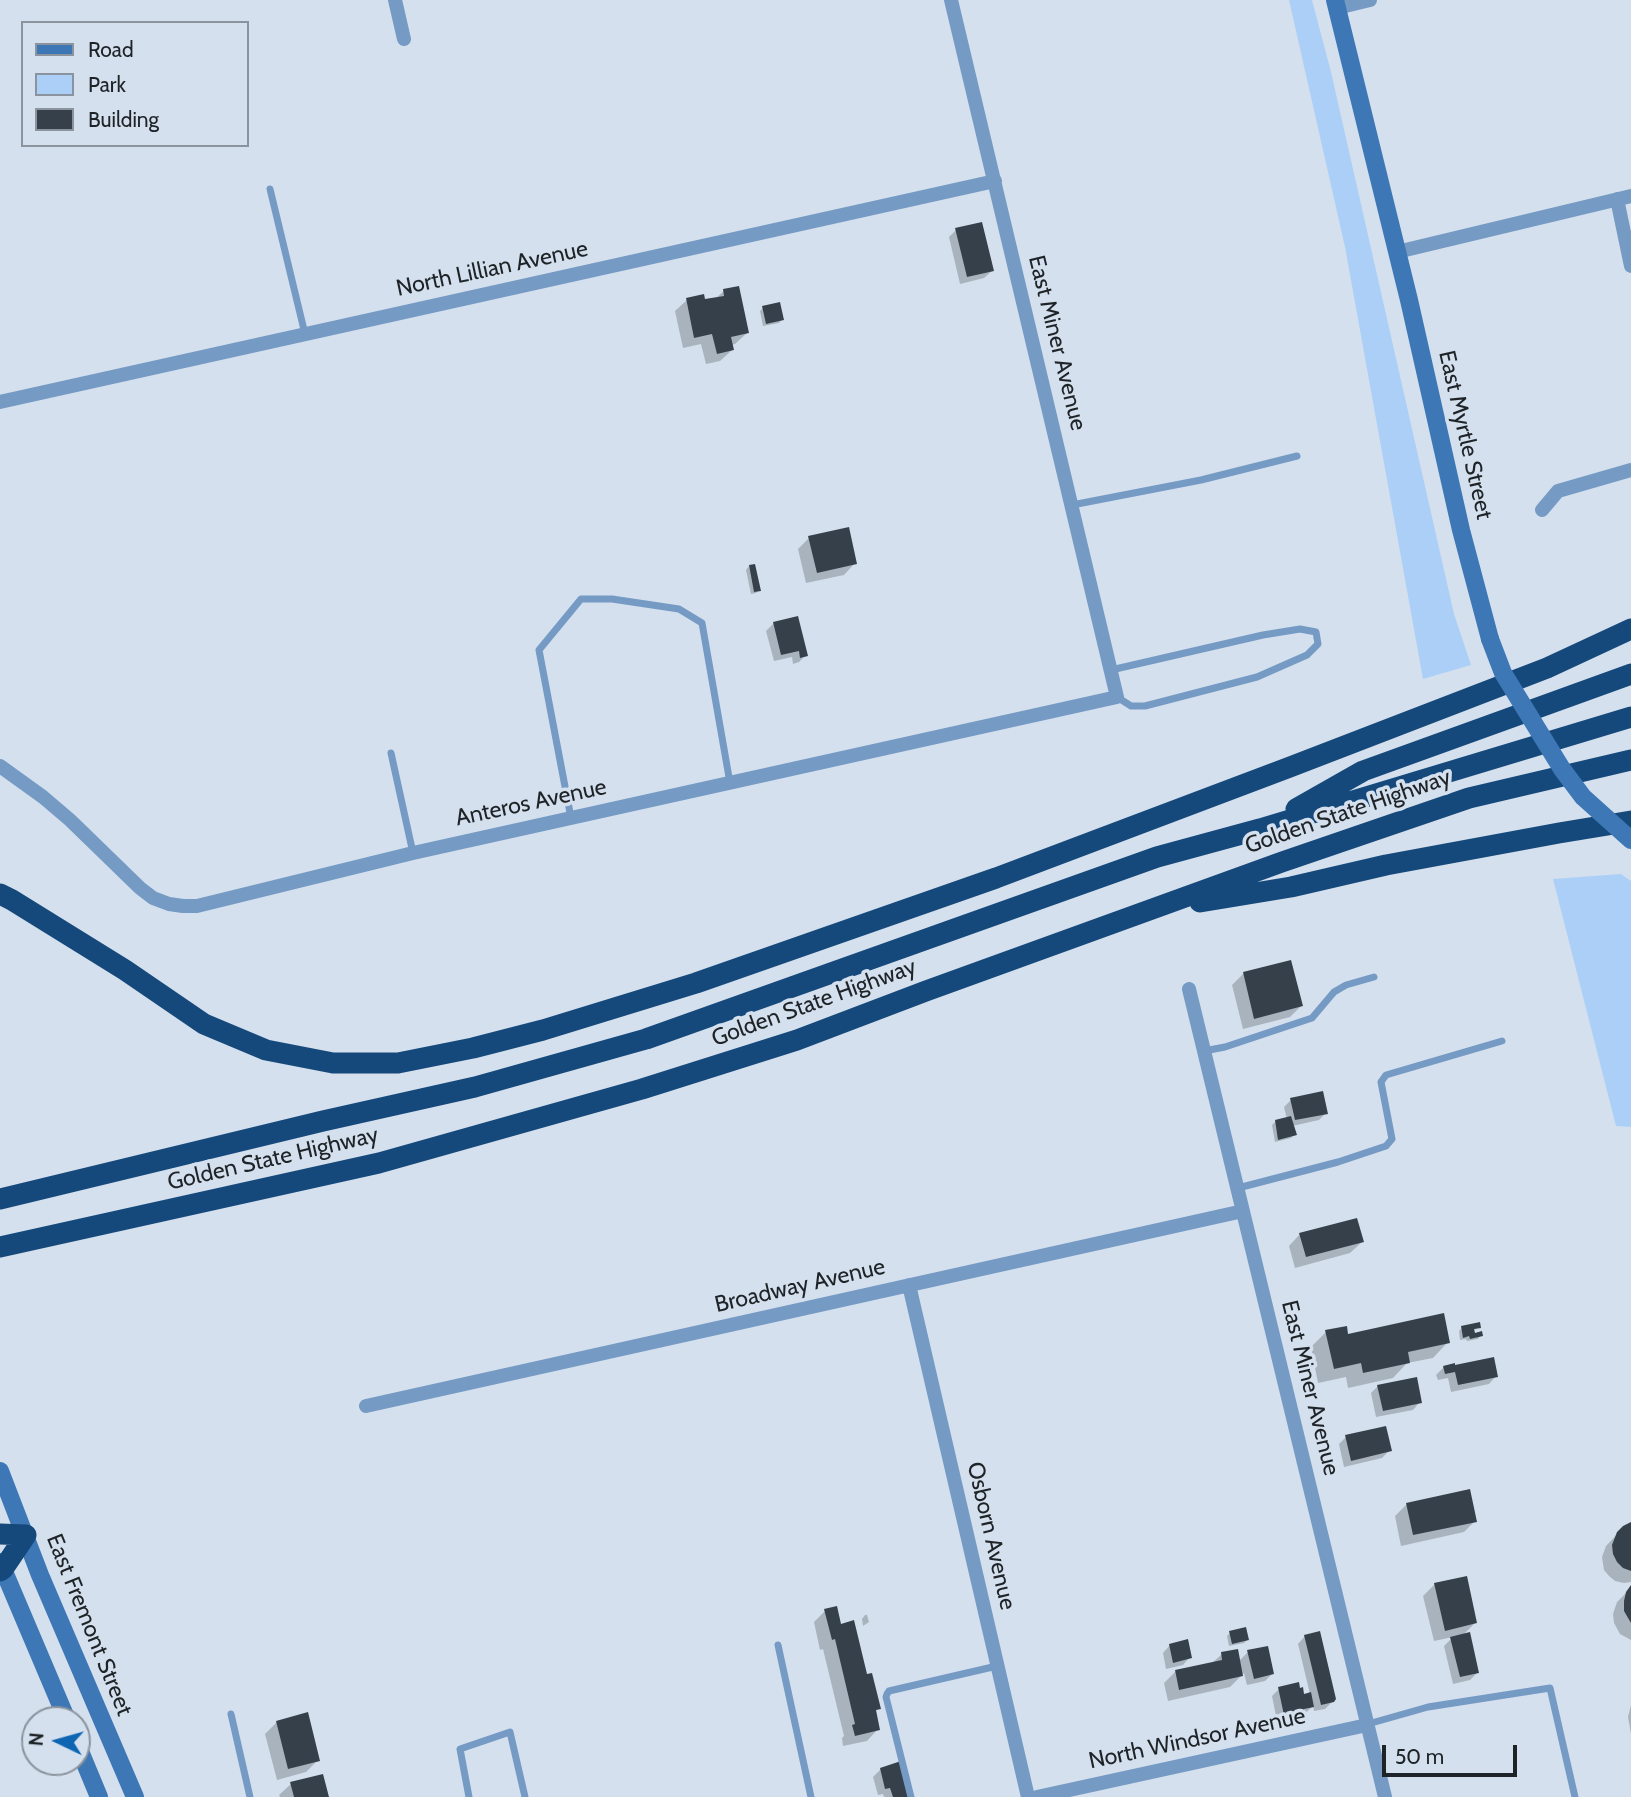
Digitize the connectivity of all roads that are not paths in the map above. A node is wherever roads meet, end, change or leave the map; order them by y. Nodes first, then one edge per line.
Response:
1 (395, 0) edge
2 (951, 0) edge
3 (1370, 0) edge
4 (1336, 4) edge
5 (404, 39) dead end
6 (995, 181) junction
7 (270, 189) dead end
8 (1624, 198) edge
9 (1397, 252) junction
10 (1631, 266) edge
11 (305, 334) junction
12 (0, 402) edge
13 (1297, 456) dead end
14 (1631, 470) edge
15 (1072, 505) junction
16 (1542, 510) dead end
17 (1631, 629) edge
18 (1111, 670) junction
19 (1631, 674) edge
20 (1117, 697) junction
21 (1631, 717) edge
22 (391, 753) dead end
23 (1631, 760) edge
24 (0, 766) edge
25 (730, 783) junction
26 (571, 818) junction
27 (1631, 821) edge
28 (1260, 829) junction
29 (1631, 840) edge
30 (413, 853) junction
31 (0, 894) edge
32 (1150, 910) junction
33 (1374, 977) dead end
34 (1189, 989) dead end
35 (1502, 1041) dead end
36 (1204, 1051) junction
37 (1237, 1188) junction
38 (0, 1199) edge
39 (1243, 1211) junction
40 (2, 1247) edge
41 (909, 1285) junction
42 (366, 1406) dead end
43 (0, 1471) edge
44 (0, 1534) edge
45 (26, 1535) junction
46 (1, 1567) edge
47 (778, 1645) dead end
48 (998, 1666) junction
49 (61, 1706) edge
50 (231, 1714) dead end
51 (1367, 1725) junction
52 (90, 1776) edge
53 (99, 1797) edge
54 (135, 1797) edge
55 (250, 1797) edge
56 (469, 1797) edge
57 (525, 1797) edge
58 (811, 1797) edge
59 (911, 1797) edge
60 (1028, 1797) edge
61 (1037, 1797) edge
62 (1385, 1797) edge
63 (1575, 1797) edge

1 - 5 street
2 - 6 street, East Miner Avenue
3 - 4 street
4 - 9 street, East Myrtle Street
6 - 11 street, North Lillian Avenue
6 - 15 street, East Miner Avenue
7 - 11 lane
8 - 9 street
8 - 10 street
9 - 29 street, East Myrtle Street, bridge
11 - 12 street, North Lillian Avenue
13 - 15 lane
14 - 16 street
15 - 18 street, East Miner Avenue
17 - 31 highway
18 - 20 street, East Miner Avenue
18 - 20 lane
19 - 28 highway
20 - 25 street, Anteros Avenue
21 - 28 highway, Golden State Highway
22 - 30 lane
23 - 32 highway, Golden State Highway
24 - 30 street, Anteros Avenue
25 - 26 street, Anteros Avenue
25 - 26 lane
26 - 30 street, Anteros Avenue
27 - 32 highway
28 - 38 highway, Golden State Highway
32 - 40 highway, Golden State Highway
33 - 36 lane
34 - 36 street, East Miner Avenue
35 - 37 lane
36 - 37 street, East Miner Avenue
37 - 39 street, East Miner Avenue
39 - 41 street, Broadway Avenue
39 - 51 street, East Miner Avenue
41 - 42 street, Broadway Avenue
41 - 48 street, Osborn Avenue
43 - 45 street, East Fremont Street
44 - 45 highway
45 - 46 highway
45 - 54 street, East Fremont Street
46 - 49 street
47 - 58 lane
48 - 59 lane
48 - 60 street, Osborn Avenue
50 - 55 lane
51 - 61 street, North Windsor Avenue
51 - 62 street, East Miner Avenue
51 - 63 lane
52 - 53 street
56 - 57 lane

